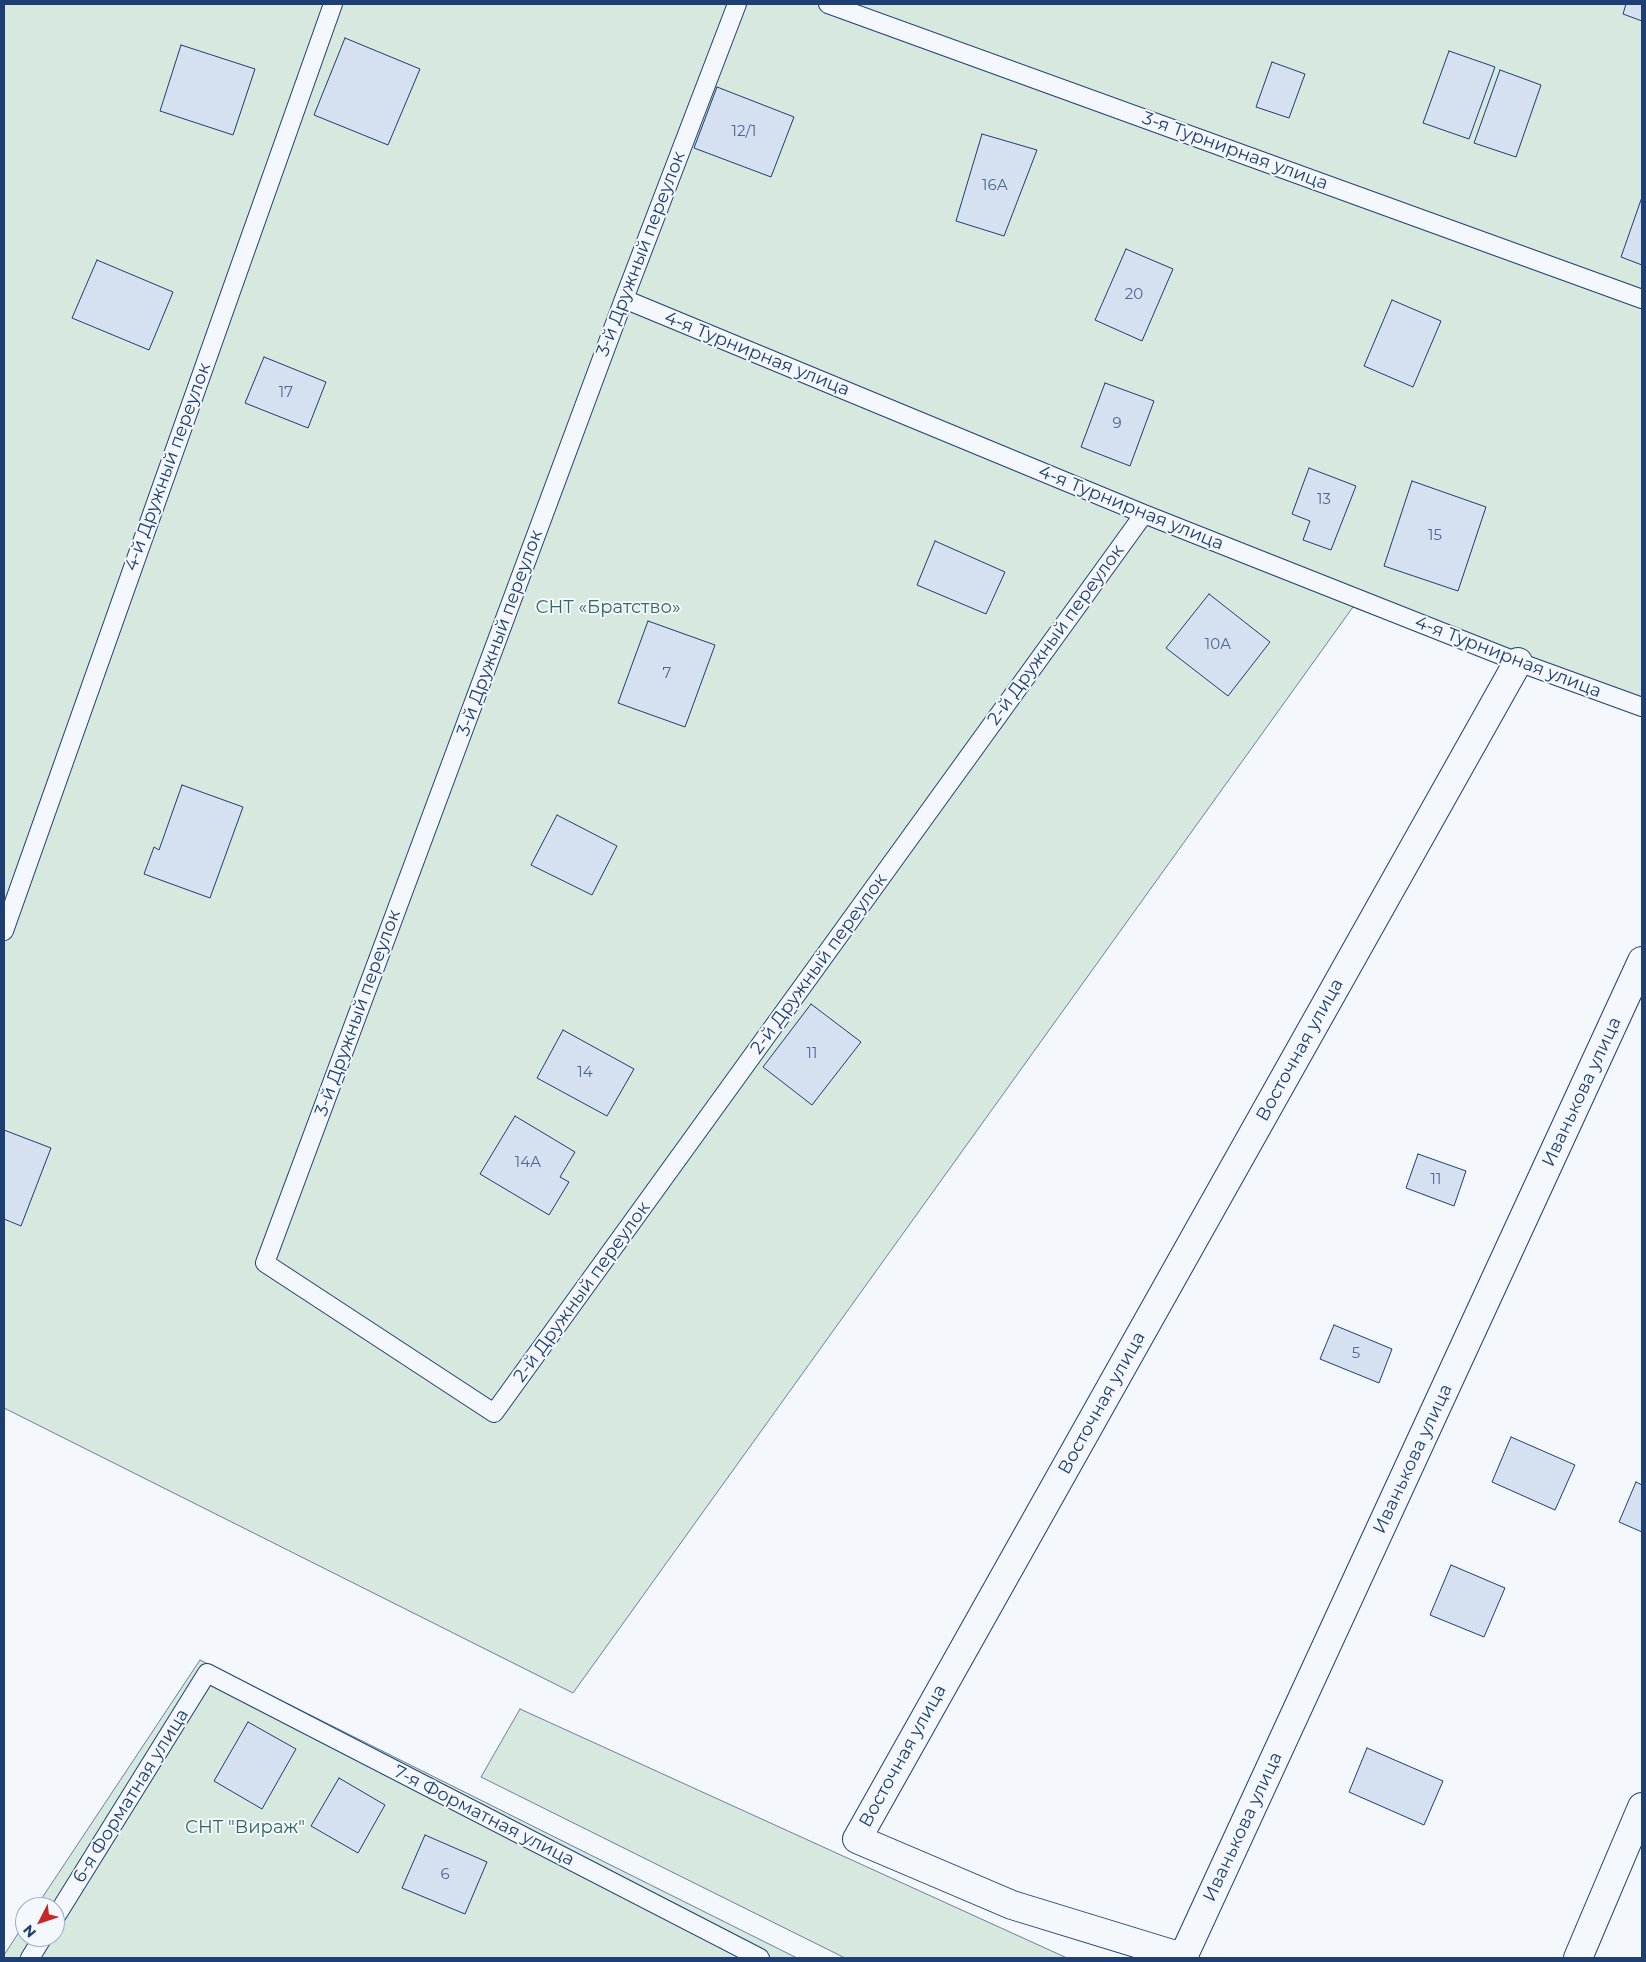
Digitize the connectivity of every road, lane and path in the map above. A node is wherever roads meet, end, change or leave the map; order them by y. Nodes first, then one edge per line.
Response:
1 (333, 4) edge
2 (737, 4) edge
3 (828, 4) edge
4 (624, 299) junction
5 (1642, 299) edge
6 (1144, 514) junction
7 (1518, 662) junction
8 (1642, 707) edge
9 (4, 931) edge
10 (1642, 961) edge
11 (494, 1413) joint
12 (207, 1673) joint
13 (1642, 1807) edge
14 (65, 1902) edge
15 (37, 1947) edge
16 (30, 1958) edge
17 (760, 1958) edge
18 (1184, 1958) edge
19 (1578, 1958) edge

1 - 9 lane, 4-й Дружный переулок
2 - 4 lane, 3-й Дружный переулок
3 - 5 lane, 3-я Турнирная улица
4 - 6 lane, 4-я Турнирная улица
4 - 11 lane, 3-й Дружный переулок
6 - 7 lane, 4-я Турнирная улица
6 - 11 lane, 2-й Дружный переулок
7 - 8 lane, 4-я Турнирная улица
7 - 18 street, Восточная улица
10 - 18 street, Иванькова улица
12 - 14 lane, 6-я Форматная улица
12 - 17 lane, 7-я Форматная улица
13 - 19 street
15 - 16 lane

